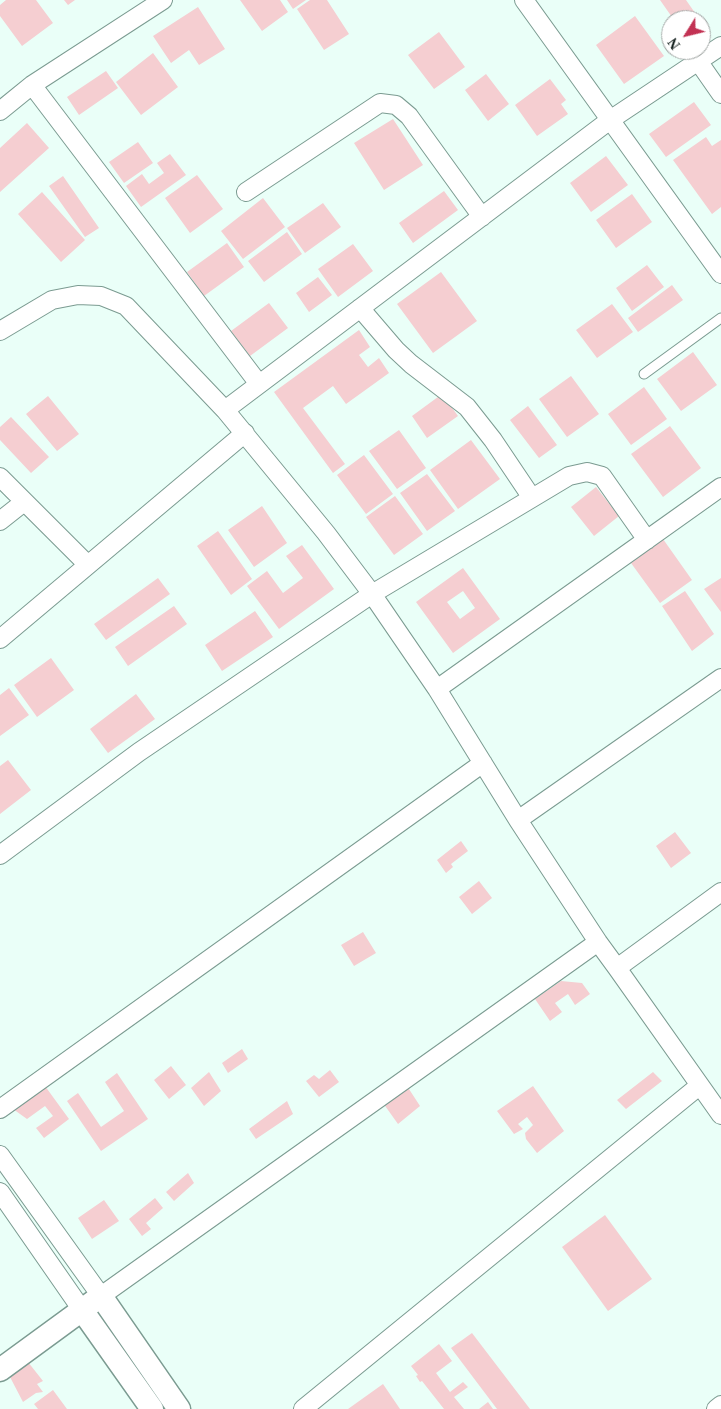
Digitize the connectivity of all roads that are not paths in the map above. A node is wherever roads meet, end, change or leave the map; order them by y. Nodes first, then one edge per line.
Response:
1 (163, 0) edge
2 (524, 0) edge
3 (721, 46) edge
4 (698, 62) junction
5 (32, 85) junction
6 (721, 94) edge
7 (0, 110) edge
8 (610, 120) junction
9 (246, 192) dead end
10 (482, 217) junction
11 (721, 274) edge
12 (360, 308) junction
13 (721, 318) edge
14 (0, 331) edge
15 (644, 374) dead end
16 (259, 384) junction
17 (225, 410) junction
18 (245, 433) junction
19 (0, 477) edge
20 (721, 487) edge
21 (532, 498) junction
22 (24, 502) junction
23 (0, 521) edge
24 (647, 540) junction
25 (88, 565) junction
26 (372, 594) junction
27 (0, 639) edge
28 (721, 678) edge
29 (437, 689) junction
30 (484, 762) junction
31 (518, 820) junction
32 (0, 855) edge
33 (721, 892) edge
34 (598, 942) junction
35 (617, 968) junction
36 (699, 1086) junction
37 (0, 1110) edge
38 (721, 1115) edge
39 (0, 1155) edge
40 (0, 1192) edge
41 (101, 1296) junction
42 (82, 1310) junction
43 (0, 1370) edge
44 (721, 1405) edge
45 (152, 1409) edge
46 (179, 1409) edge
47 (304, 1409) edge
48 (716, 1409) edge

1 - 5 street
2 - 8 street
3 - 4 street
4 - 6 street
4 - 8 street
5 - 7 street
5 - 16 street
8 - 10 street
8 - 11 street
9 - 10 street
10 - 12 street
12 - 16 street
12 - 21 street
13 - 15 lane
14 - 17 street
16 - 17 street
17 - 18 street
18 - 25 street
18 - 26 street
19 - 22 street
20 - 24 street
21 - 24 street
21 - 26 street
22 - 23 street
22 - 25 street
24 - 29 street
25 - 27 street
26 - 29 street
26 - 32 street
28 - 31 street
29 - 30 street
30 - 31 street
30 - 37 street
31 - 34 street
33 - 35 street
34 - 35 street
34 - 41 street
35 - 36 street
36 - 38 street
36 - 47 street
39 - 41 street
40 - 42 street
41 - 42 street
41 - 46 street
42 - 43 street
42 - 45 street
44 - 48 street

